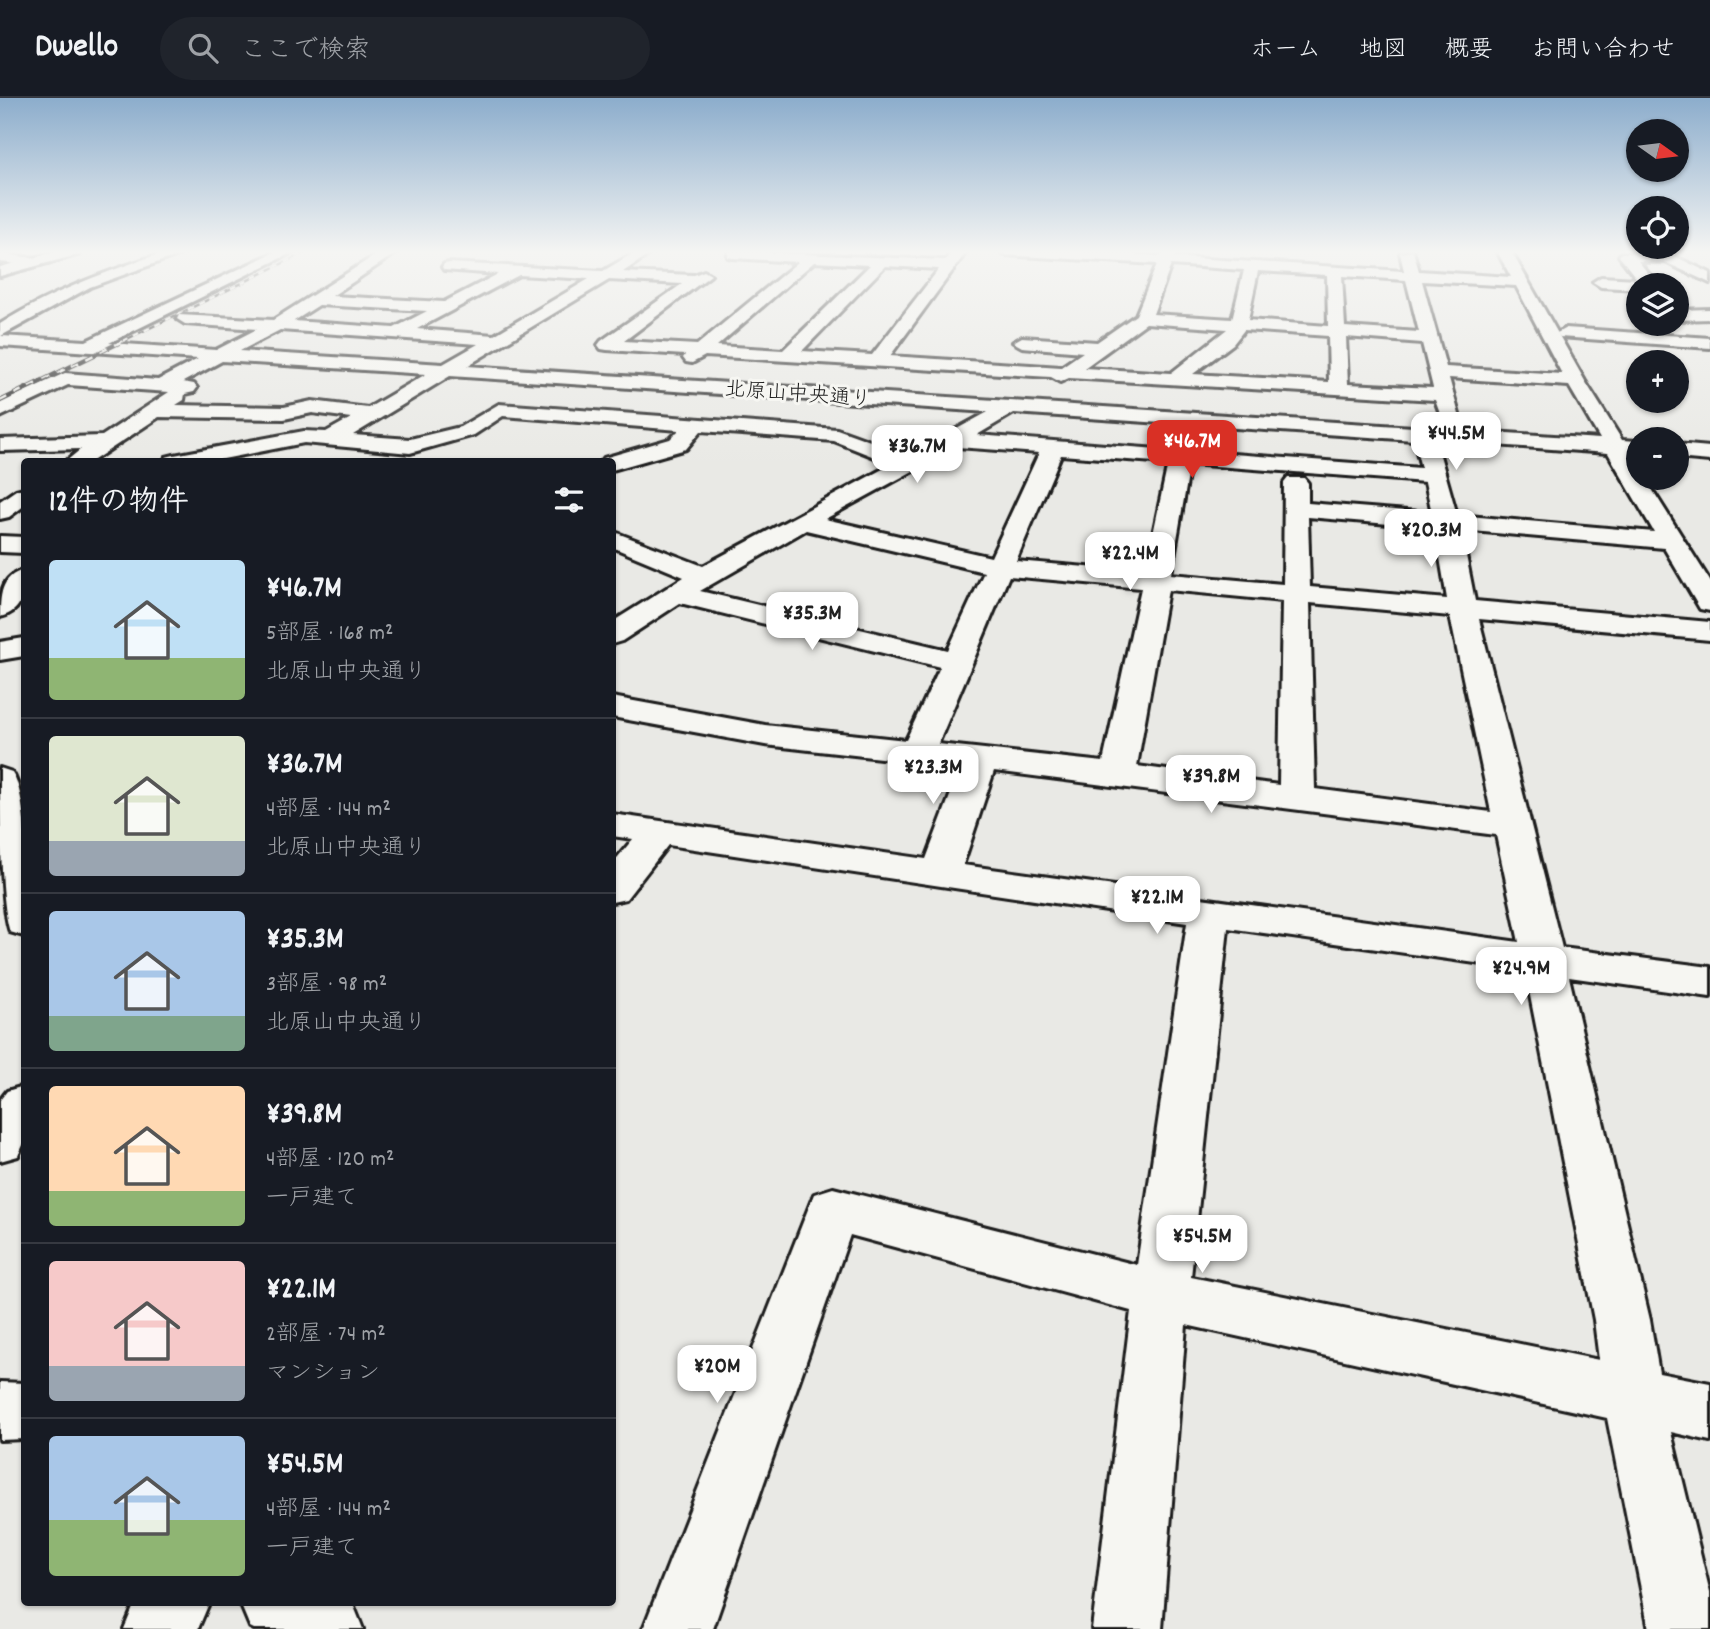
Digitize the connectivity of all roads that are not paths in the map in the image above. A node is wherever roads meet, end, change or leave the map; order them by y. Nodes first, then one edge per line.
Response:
1 (138, 322) edge
2 (243, 322) edge
3 (281, 322) edge
4 (417, 322) edge
5 (527, 322) edge
6 (638, 322) edge
7 (734, 322) edge
8 (821, 322) edge
9 (906, 322) edge
10 (1137, 322) edge
11 (1204, 322) edge
12 (1337, 322) edge
13 (1424, 322) edge
14 (1547, 322) edge
15 (1560, 322) edge
16 (1581, 322) edge
17 (277, 325) junction
18 (1239, 325) junction
19 (1562, 326) junction
20 (1337, 331) junction
21 (397, 333) junction
22 (1428, 338) junction
23 (498, 340) junction
24 (0, 341) edge
25 (1022, 342) dead end
26 (1710, 343) edge
27 (88, 346) junction
28 (1102, 348) junction
29 (701, 350) junction
30 (219, 355) junction
31 (787, 356) junction
32 (877, 361) junction
33 (449, 370) junction
34 (1066, 372) junction
35 (1437, 372) junction
36 (211, 374) dead end
37 (1581, 374) junction
38 (1175, 379) junction
39 (663, 384) junction
40 (161, 386) junction
41 (189, 388) junction
42 (1339, 388) junction
43 (1443, 395) junction
44 (1010, 407) junction
45 (0, 411) edge
46 (157, 411) junction
47 (372, 415) junction
48 (624, 419) junction
49 (1188, 419) junction
50 (696, 424) junction
51 (1423, 433) junction
52 (1455, 435) junction
53 (1626, 437) edge
54 (332, 439) junction
55 (954, 440) junction
56 (106, 442) junction
57 (47, 443) junction
58 (1626, 443) edge
59 (0, 445) edge
60 (410, 446) junction
61 (1052, 449) junction
62 (1689, 452) edge
63 (1710, 454) edge
64 (82, 458) edge
65 (195, 458) edge
66 (300, 458) edge
67 (436, 458) edge
68 (1181, 458) junction
69 (616, 462) edge
70 (911, 464) junction
71 (1296, 467) junction
72 (0, 468) edge
73 (1434, 476) junction
74 (1651, 490) edge
75 (21, 497) edge
76 (1297, 509) junction
77 (0, 512) edge
78 (801, 521) junction
79 (1447, 523) junction
80 (616, 540) edge
81 (1673, 541) junction
82 (0, 544) edge
83 (21, 545) edge
84 (641, 551) junction
85 (616, 560) edge
86 (999, 567) junction
87 (706, 577) junction
88 (21, 582) edge
89 (1157, 582) junction
90 (1297, 593) junction
91 (677, 594) junction
92 (1710, 603) edge
93 (1462, 607) junction
94 (0, 609) edge
95 (1710, 631) edge
96 (616, 632) edge
97 (21, 648) edge
98 (0, 651) edge
99 (958, 662) junction
100 (616, 708) edge
101 (918, 750) junction
102 (981, 758) junction
103 (1118, 774) junction
104 (0, 779) edge
105 (1297, 798) junction
106 (616, 826) edge
107 (1511, 826) junction
108 (659, 832) junction
109 (940, 874) junction
110 (616, 885) edge
111 (21, 905) edge
112 (1209, 913) junction
113 (1544, 960) junction
114 (1710, 982) edge
115 (21, 1108) edge
116 (0, 1142) edge
117 (1161, 1295) junction
118 (1633, 1397) junction
119 (21, 1410) edge
120 (0, 1411) edge
121 (1710, 1412) edge
122 (173, 1606) edge
123 (280, 1606) edge
124 (159, 1629) edge
125 (328, 1629) edge
126 (678, 1629) edge
127 (1127, 1629) edge
128 (1684, 1629) edge

1 - 27 street
2 - 17 street
3 - 17 street
4 - 21 street
5 - 23 street
6 - 29 street
7 - 29 street
8 - 31 street
9 - 32 street
10 - 28 street
11 - 18 street
12 - 20 street
13 - 22 street
14 - 37 street
15 - 19 street
16 - 19 street
17 - 21 street
17 - 30 street
18 - 20 street
18 - 38 street
19 - 26 street
19 - 37 street
20 - 22 street
20 - 42 street
21 - 23 street
22 - 35 street
23 - 33 street
24 - 27 street, 北原山中央通り
25 - 28 street
27 - 30 street, 北原山中央通り
28 - 34 street
29 - 31 street
29 - 39 street
30 - 33 street, 北原山中央通り
30 - 40 street
31 - 32 street
32 - 34 street
33 - 39 street, 北原山中央通り
33 - 47 street
34 - 38 street
34 - 44 street
35 - 37 street
35 - 43 street
36 - 41 street
37 - 53 street
38 - 42 street
39 - 44 street, 北原山中央通り
39 - 48 street
40 - 41 street
40 - 45 street
41 - 46 street
42 - 43 street
43 - 52 street
44 - 49 street, 北原山中央通り
44 - 55 street
46 - 47 street
46 - 56 street
47 - 54 street
48 - 50 street
48 - 60 street
49 - 51 street, 北原山中央通り
49 - 68 street
50 - 69 street
50 - 70 street
51 - 52 street, 北原山中央通り
51 - 73 street
52 - 58 street, 北原山中央通り
54 - 60 street
54 - 65 street
54 - 66 street
55 - 61 street
55 - 70 street
56 - 57 street
56 - 64 street
57 - 59 street
57 - 72 street
60 - 67 street
61 - 68 street
61 - 86 street
62 - 63 street
68 - 71 street
68 - 89 street
70 - 78 street
71 - 73 street
71 - 76 street
73 - 79 street
74 - 81 street
75 - 77 street
76 - 79 street
76 - 90 street
78 - 86 street
78 - 87 street
79 - 81 street
79 - 93 street
80 - 84 street
81 - 92 street
82 - 83 street
84 - 85 street
84 - 87 street
86 - 89 street
86 - 99 street
87 - 91 street
88 - 94 street
89 - 90 street
89 - 103 street
90 - 93 street
90 - 105 street
91 - 96 street
91 - 99 street
93 - 95 street
93 - 107 street
97 - 98 street
99 - 101 street
100 - 101 street
101 - 102 street
102 - 103 street
102 - 109 street
103 - 105 street
104 - 111 street
105 - 107 street
106 - 108 street
107 - 113 street
108 - 109 street
108 - 110 street
109 - 112 street
112 - 113 street
112 - 117 street
113 - 114 street
113 - 118 street
115 - 116 street
117 - 118 street
117 - 126 street
117 - 127 street
118 - 121 street
118 - 128 street
119 - 120 street
122 - 124 street
123 - 125 street

